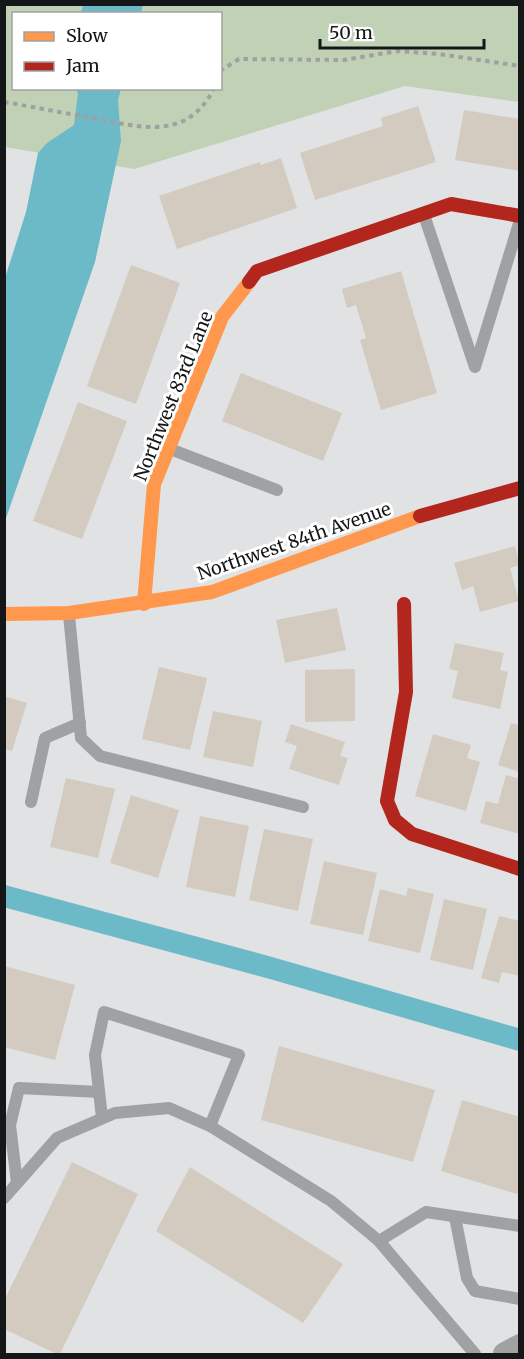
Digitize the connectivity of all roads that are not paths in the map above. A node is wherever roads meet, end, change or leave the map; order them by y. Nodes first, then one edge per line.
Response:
1 (424, 214) junction
2 (519, 218) edge
3 (168, 448) junction
4 (519, 488) edge
5 (277, 490) dead end
6 (144, 604) junction
7 (404, 604) dead end
8 (69, 613) junction
9 (4, 614) edge
10 (80, 723) junction
11 (31, 802) dead end
12 (303, 807) dead end
13 (519, 869) edge
14 (99, 1092) junction
15 (102, 1118) junction
16 (210, 1126) junction
17 (17, 1184) junction
18 (4, 1198) edge
19 (455, 1217) junction
20 (519, 1226) edge
21 (379, 1240) junction
22 (519, 1299) edge
23 (519, 1346) edge
24 (475, 1354) edge
25 (505, 1354) edge

1 - 2 street, Northwest 83rd Lane
1 - 2 lane
1 - 3 street, Northwest 83rd Lane
3 - 5 lane
3 - 6 street, Northwest 83rd Lane
4 - 6 street, Northwest 84th Avenue
6 - 8 street, Northwest 84th Avenue
7 - 13 street
8 - 9 street, Northwest 84th Avenue
8 - 10 lane
10 - 11 lane
10 - 12 lane
14 - 15 lane
14 - 16 lane
14 - 17 lane
15 - 16 lane
15 - 17 lane
16 - 21 lane
17 - 18 lane
19 - 20 lane
19 - 21 lane
19 - 22 lane
21 - 24 lane
23 - 25 street

